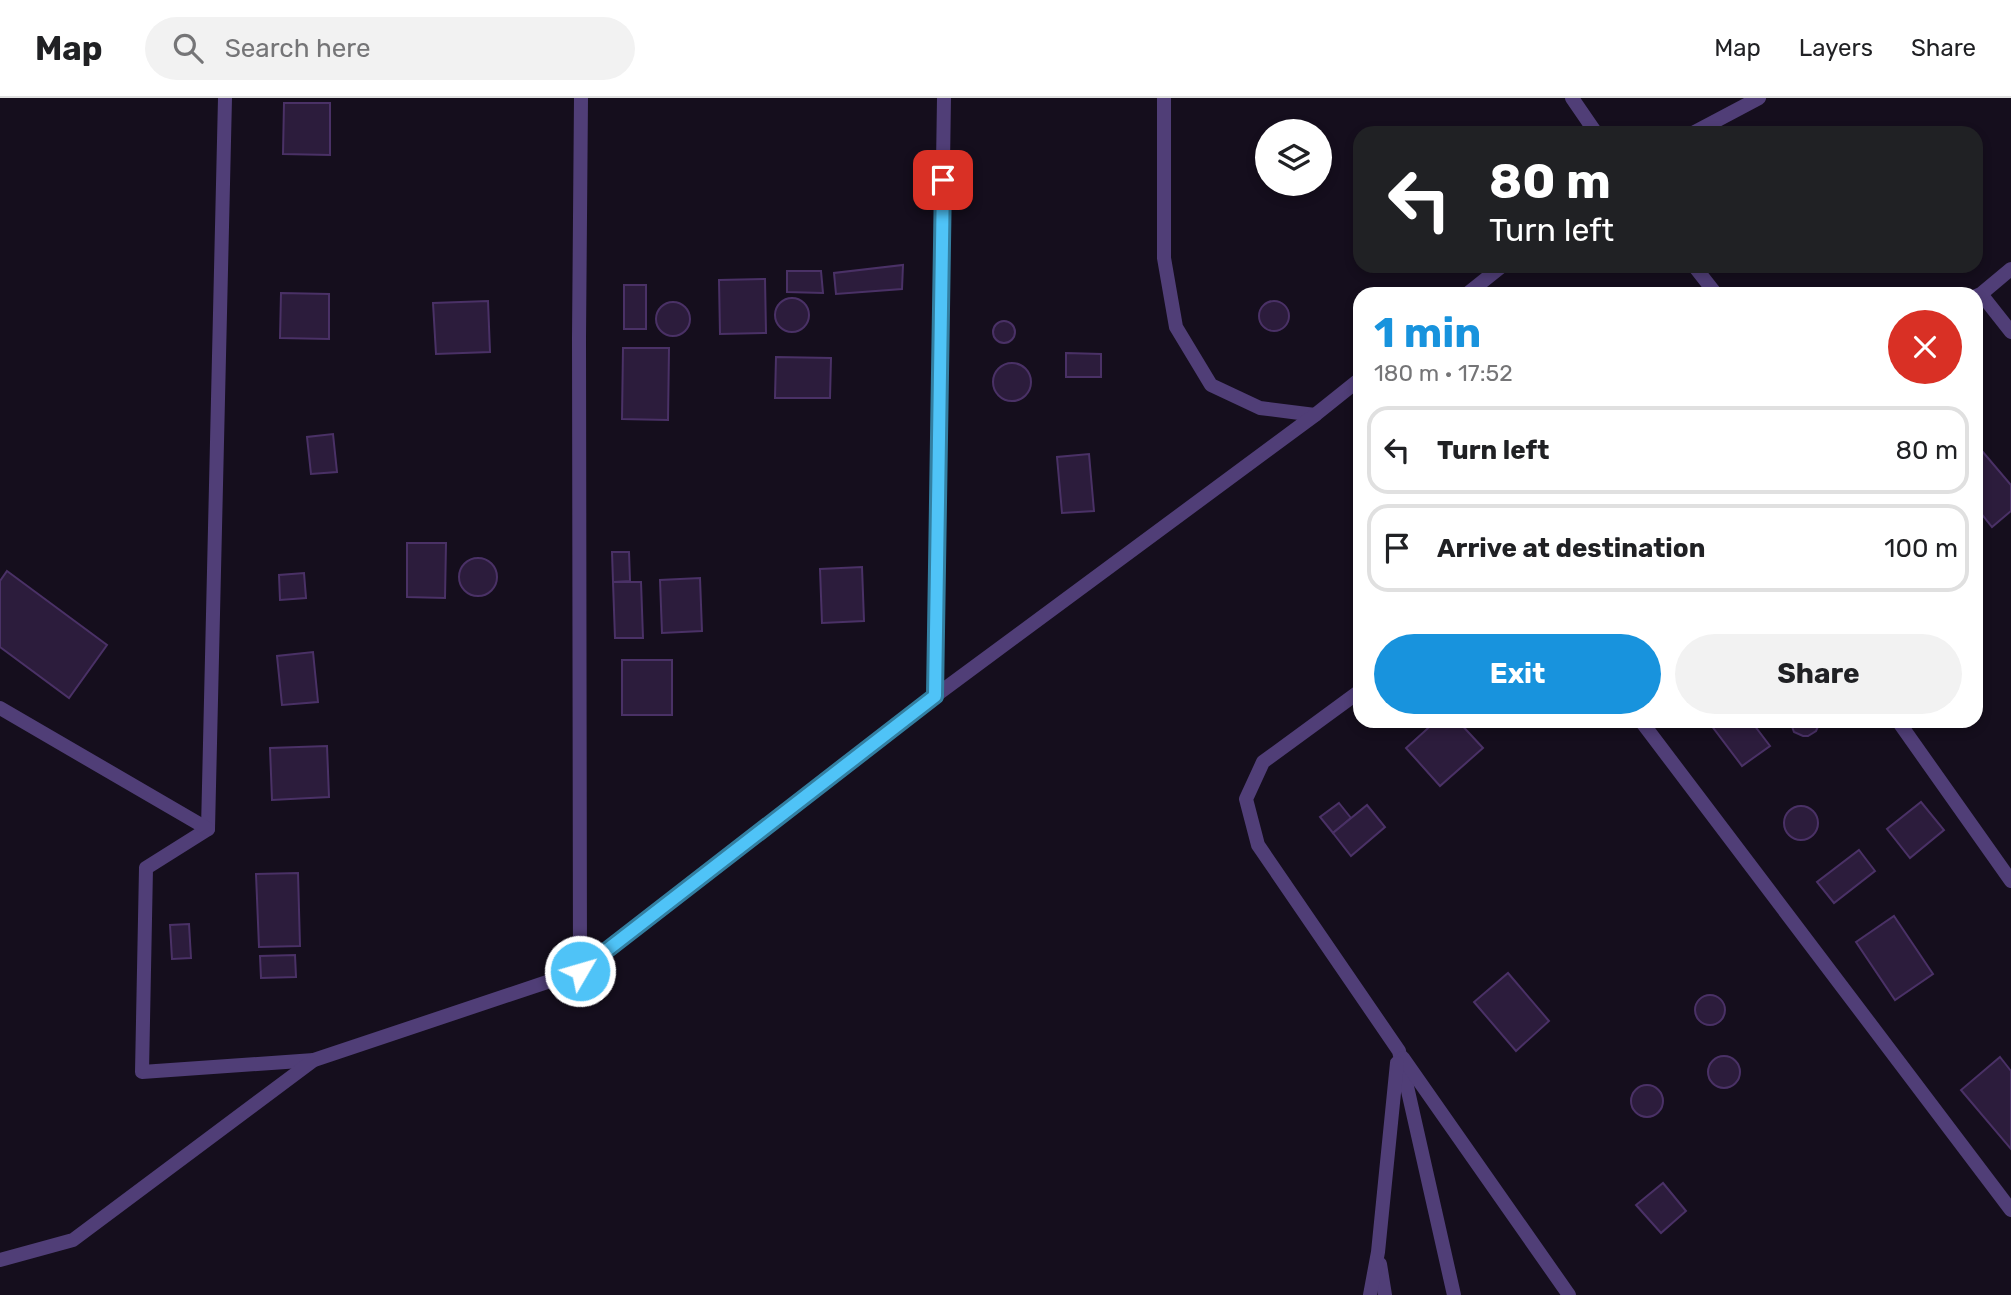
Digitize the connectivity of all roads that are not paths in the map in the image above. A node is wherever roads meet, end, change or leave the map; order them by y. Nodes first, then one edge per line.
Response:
1 (225, 98) edge
2 (581, 98) edge
3 (944, 98) edge
4 (1164, 98) edge
5 (1572, 98) edge
6 (1759, 98) edge
7 (1591, 126) edge
8 (1706, 126) edge
9 (2011, 269) edge
10 (1493, 273) edge
11 (1700, 273) edge
12 (1476, 287) edge
13 (1710, 287) edge
14 (1983, 291) edge
15 (1983, 301) edge
16 (2011, 332) edge
17 (1353, 385) edge
18 (1315, 415) junction
19 (935, 696) junction
20 (1353, 696) edge
21 (0, 708) edge
22 (1646, 728) edge
23 (1903, 728) edge
24 (208, 829) junction
25 (2011, 881) edge
26 (580, 971) junction
27 (1399, 1051) junction
28 (314, 1060) junction
29 (2011, 1210) edge
30 (1378, 1252) junction
31 (0, 1260) edge
32 (1370, 1295) edge
33 (1385, 1295) edge
34 (1454, 1295) edge
35 (1569, 1295) edge

1 - 24 street
2 - 26 street
3 - 19 street
4 - 18 street
5 - 7 street
6 - 8 street
9 - 14 street
10 - 12 street
11 - 13 street
15 - 16 street
17 - 18 street
18 - 19 street
19 - 26 street
20 - 27 street
21 - 24 street
22 - 29 street
23 - 25 street
24 - 28 street
26 - 28 street
27 - 30 street
27 - 34 street
27 - 35 street
28 - 31 street
30 - 32 street
30 - 33 street

